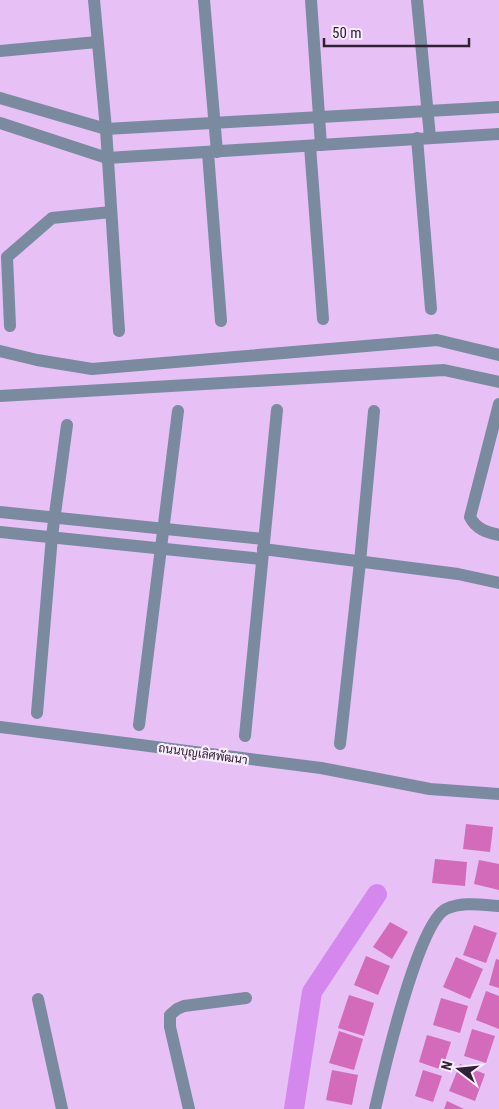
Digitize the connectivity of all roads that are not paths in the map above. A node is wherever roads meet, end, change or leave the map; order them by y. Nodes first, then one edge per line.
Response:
1 (94, 0) edge
2 (204, 0) edge
3 (311, 0) edge
4 (417, 0) edge
5 (97, 42) junction
6 (0, 51) edge
7 (0, 98) edge
8 (499, 106) edge
9 (427, 111) junction
10 (319, 117) junction
11 (0, 123) edge
12 (215, 123) junction
13 (106, 129) junction
14 (499, 134) edge
15 (423, 138) junction
16 (315, 145) junction
17 (212, 153) junction
18 (108, 158) junction
19 (111, 212) junction
20 (431, 309) dead end
21 (323, 319) dead end
22 (221, 321) dead end
23 (10, 326) dead end
24 (119, 331) dead end
25 (0, 351) edge
26 (499, 355) edge
27 (499, 382) edge
28 (0, 396) edge
29 (499, 404) edge
30 (277, 410) dead end
31 (178, 411) dead end
32 (374, 411) dead end
33 (67, 425) dead end
34 (0, 512) edge
35 (54, 517) junction
36 (163, 529) junction
37 (0, 532) edge
38 (499, 535) edge
39 (52, 536) junction
40 (161, 548) junction
41 (263, 549) junction
42 (360, 562) junction
43 (499, 583) edge
44 (38, 713) dead end
45 (139, 725) dead end
46 (0, 727) edge
47 (245, 736) dead end
48 (340, 744) dead end
49 (499, 794) edge
50 (499, 906) edge
51 (246, 998) dead end
52 (38, 999) dead end
53 (62, 1109) edge
54 (190, 1109) edge
55 (375, 1109) edge

1 - 5 street
2 - 12 street
3 - 10 street
4 - 9 street
5 - 6 street
5 - 13 street
7 - 13 street
8 - 9 street
9 - 10 street
9 - 15 street
10 - 12 street
10 - 16 street
11 - 18 street
12 - 13 street
12 - 17 street
13 - 18 street
14 - 15 street
15 - 16 street
15 - 20 street
16 - 17 street
16 - 21 street
17 - 18 street
17 - 22 street
18 - 19 street
19 - 23 street
19 - 24 street
25 - 26 street
27 - 28 street
29 - 38 street
30 - 41 street
31 - 36 street
32 - 42 street
33 - 35 street
34 - 35 street
35 - 36 street
35 - 39 street
36 - 40 street
36 - 41 street
37 - 39 street
39 - 40 street
39 - 44 street
40 - 41 street
40 - 45 street
41 - 42 street
41 - 47 street
42 - 43 street
42 - 48 street
46 - 49 street, ถนนบุญเลิศพัฒนา
50 - 55 street
51 - 54 street
52 - 53 street

